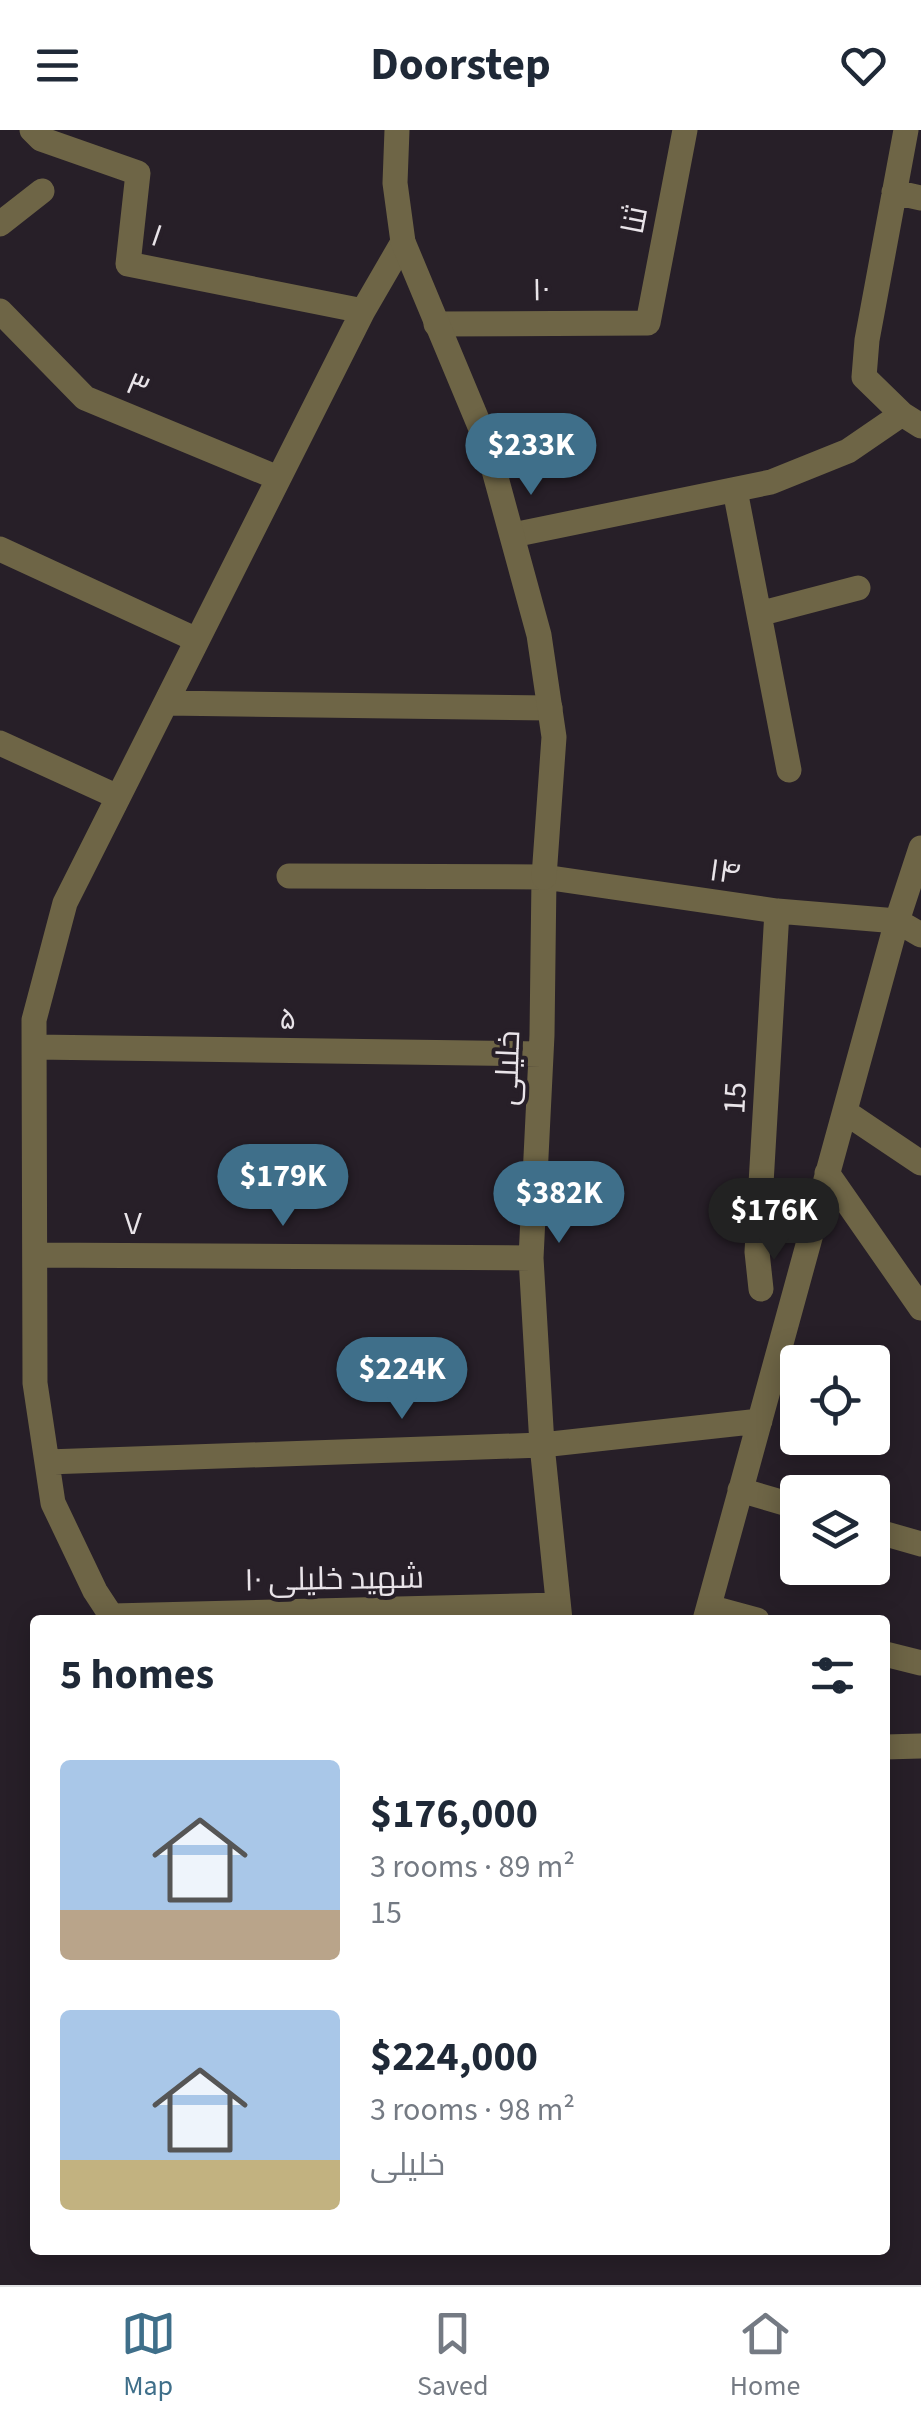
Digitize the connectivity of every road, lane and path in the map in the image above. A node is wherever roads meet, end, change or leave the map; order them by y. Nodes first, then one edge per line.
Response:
1 (32, 130) edge
2 (397, 130) edge
3 (684, 130) edge
4 (906, 130) edge
5 (42, 190) dead end
6 (894, 192) junction
7 (921, 198) edge
8 (0, 224) edge
9 (403, 242) junction
10 (363, 310) junction
11 (0, 311) edge
12 (648, 323) joint
13 (436, 324) junction
14 (911, 420) edge
15 (278, 478) junction
16 (736, 490) junction
17 (513, 535) junction
18 (0, 549) edge
19 (858, 588) dead end
20 (759, 614) junction
21 (197, 640) junction
22 (166, 702) junction
23 (550, 708) junction
24 (0, 743) edge
25 (788, 770) dead end
26 (118, 797) junction
27 (921, 848) edge
28 (289, 876) dead end
29 (544, 877) junction
30 (778, 912) junction
31 (897, 922) junction
32 (921, 935) edge
33 (34, 1047) junction
34 (541, 1054) junction
35 (844, 1112) junction
36 (921, 1163) edge
37 (828, 1173) junction
38 (35, 1256) junction
39 (531, 1258) junction
40 (761, 1289) dead end
41 (921, 1308) edge
42 (791, 1345) edge
43 (780, 1378) edge
44 (760, 1421) junction
45 (542, 1445) junction
46 (47, 1462) junction
47 (740, 1490) junction
48 (780, 1502) edge
49 (890, 1535) edge
50 (921, 1544) edge
51 (558, 1613) edge
52 (707, 1614) edge
53 (111, 1615) edge
54 (380, 1615) edge
55 (890, 1655) edge
56 (921, 1663) edge
57 (921, 1746) edge
58 (890, 1747) edge

1 - 10 street, ۱
2 - 9 street, خلیلی
3 - 12 street, ثنا
4 - 6 street
5 - 8 street
6 - 7 street
6 - 14 street
9 - 10 street
9 - 13 street, خلیلی
10 - 15 street
11 - 15 street, ۳
12 - 13 street, ۱۰
13 - 17 street, خلیلی
14 - 16 street
15 - 21 street
16 - 17 street
16 - 20 street
17 - 23 street, خلیلی
18 - 21 street
19 - 20 street
20 - 25 street
21 - 22 street
22 - 23 street
22 - 26 street
23 - 29 street, خلیلی
24 - 26 street
26 - 33 street
27 - 31 street
28 - 29 street
29 - 30 street, ۱۴
29 - 34 street, خلیلی
30 - 31 street, ۱۴
30 - 40 street, 15
31 - 32 street
31 - 35 street
33 - 34 street, ۵
33 - 38 street
34 - 39 street, خلیلی
35 - 36 street
35 - 37 street
37 - 41 street
37 - 42 street
38 - 39 street, ۷
38 - 46 street
39 - 45 street, خلیلی
43 - 44 street
44 - 45 street
44 - 47 street
45 - 46 street
45 - 51 street, خلیلی
46 - 53 street
47 - 48 street
47 - 52 street
49 - 50 street
51 - 54 street, شهید خلیلی ۱۰
55 - 56 street
57 - 58 street

